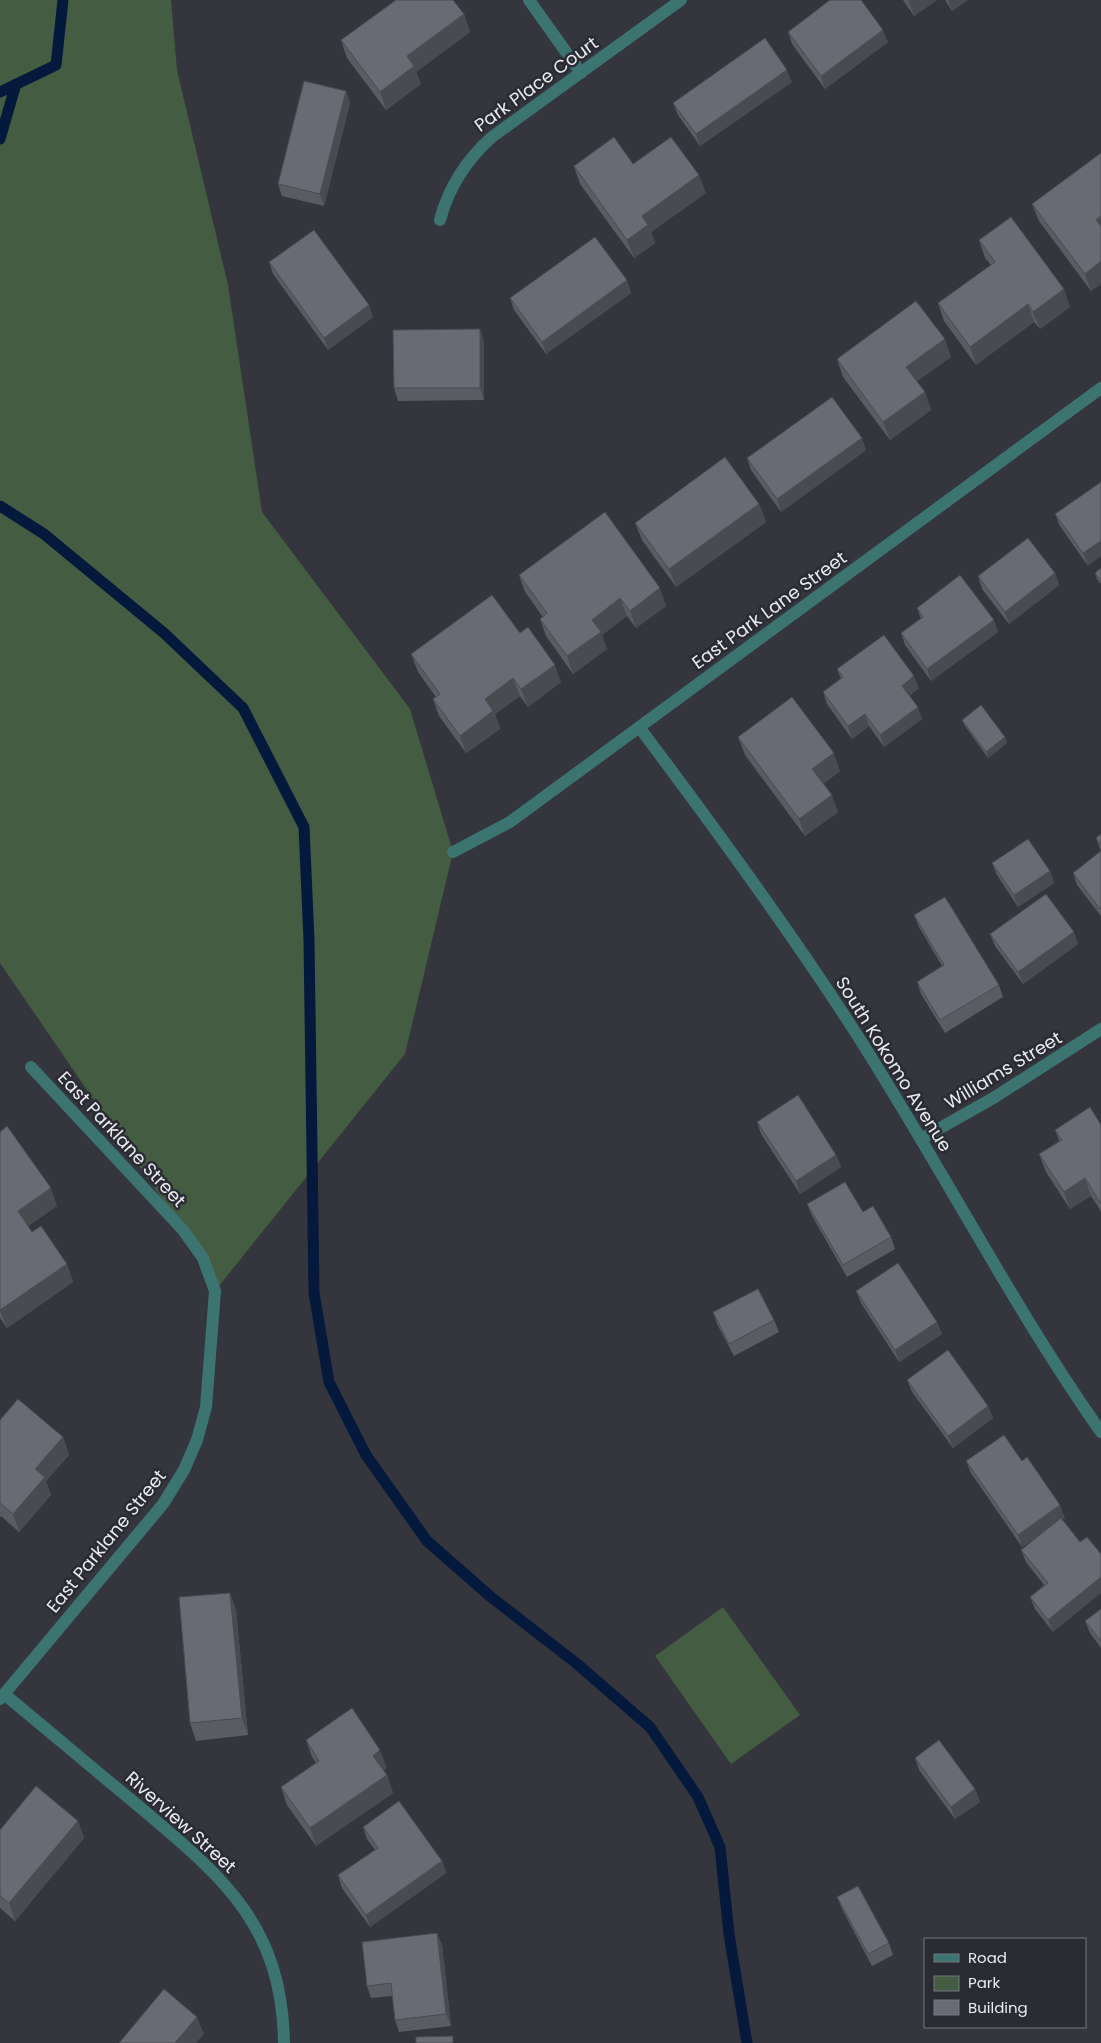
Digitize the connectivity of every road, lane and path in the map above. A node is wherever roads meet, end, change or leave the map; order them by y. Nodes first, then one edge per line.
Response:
1 (528, 0) edge
2 (681, 0) edge
3 (581, 72) junction
4 (440, 220) dead end
5 (1101, 388) edge
6 (639, 727) junction
7 (453, 852) dead end
8 (1101, 1029) edge
9 (31, 1066) dead end
10 (921, 1140) junction
11 (1101, 1432) edge
12 (2, 1696) edge
13 (284, 2043) edge

1 - 3 street
2 - 3 street, Park Place Court
3 - 4 street, Park Place Court
5 - 6 street, East Park Lane Street
6 - 7 street, East Park Lane Street
6 - 10 street, South Kokomo Avenue
8 - 10 street, Williams Street
9 - 12 street, East Parklane Street
10 - 11 street, South Kokomo Avenue
12 - 13 street, Riverview Street

